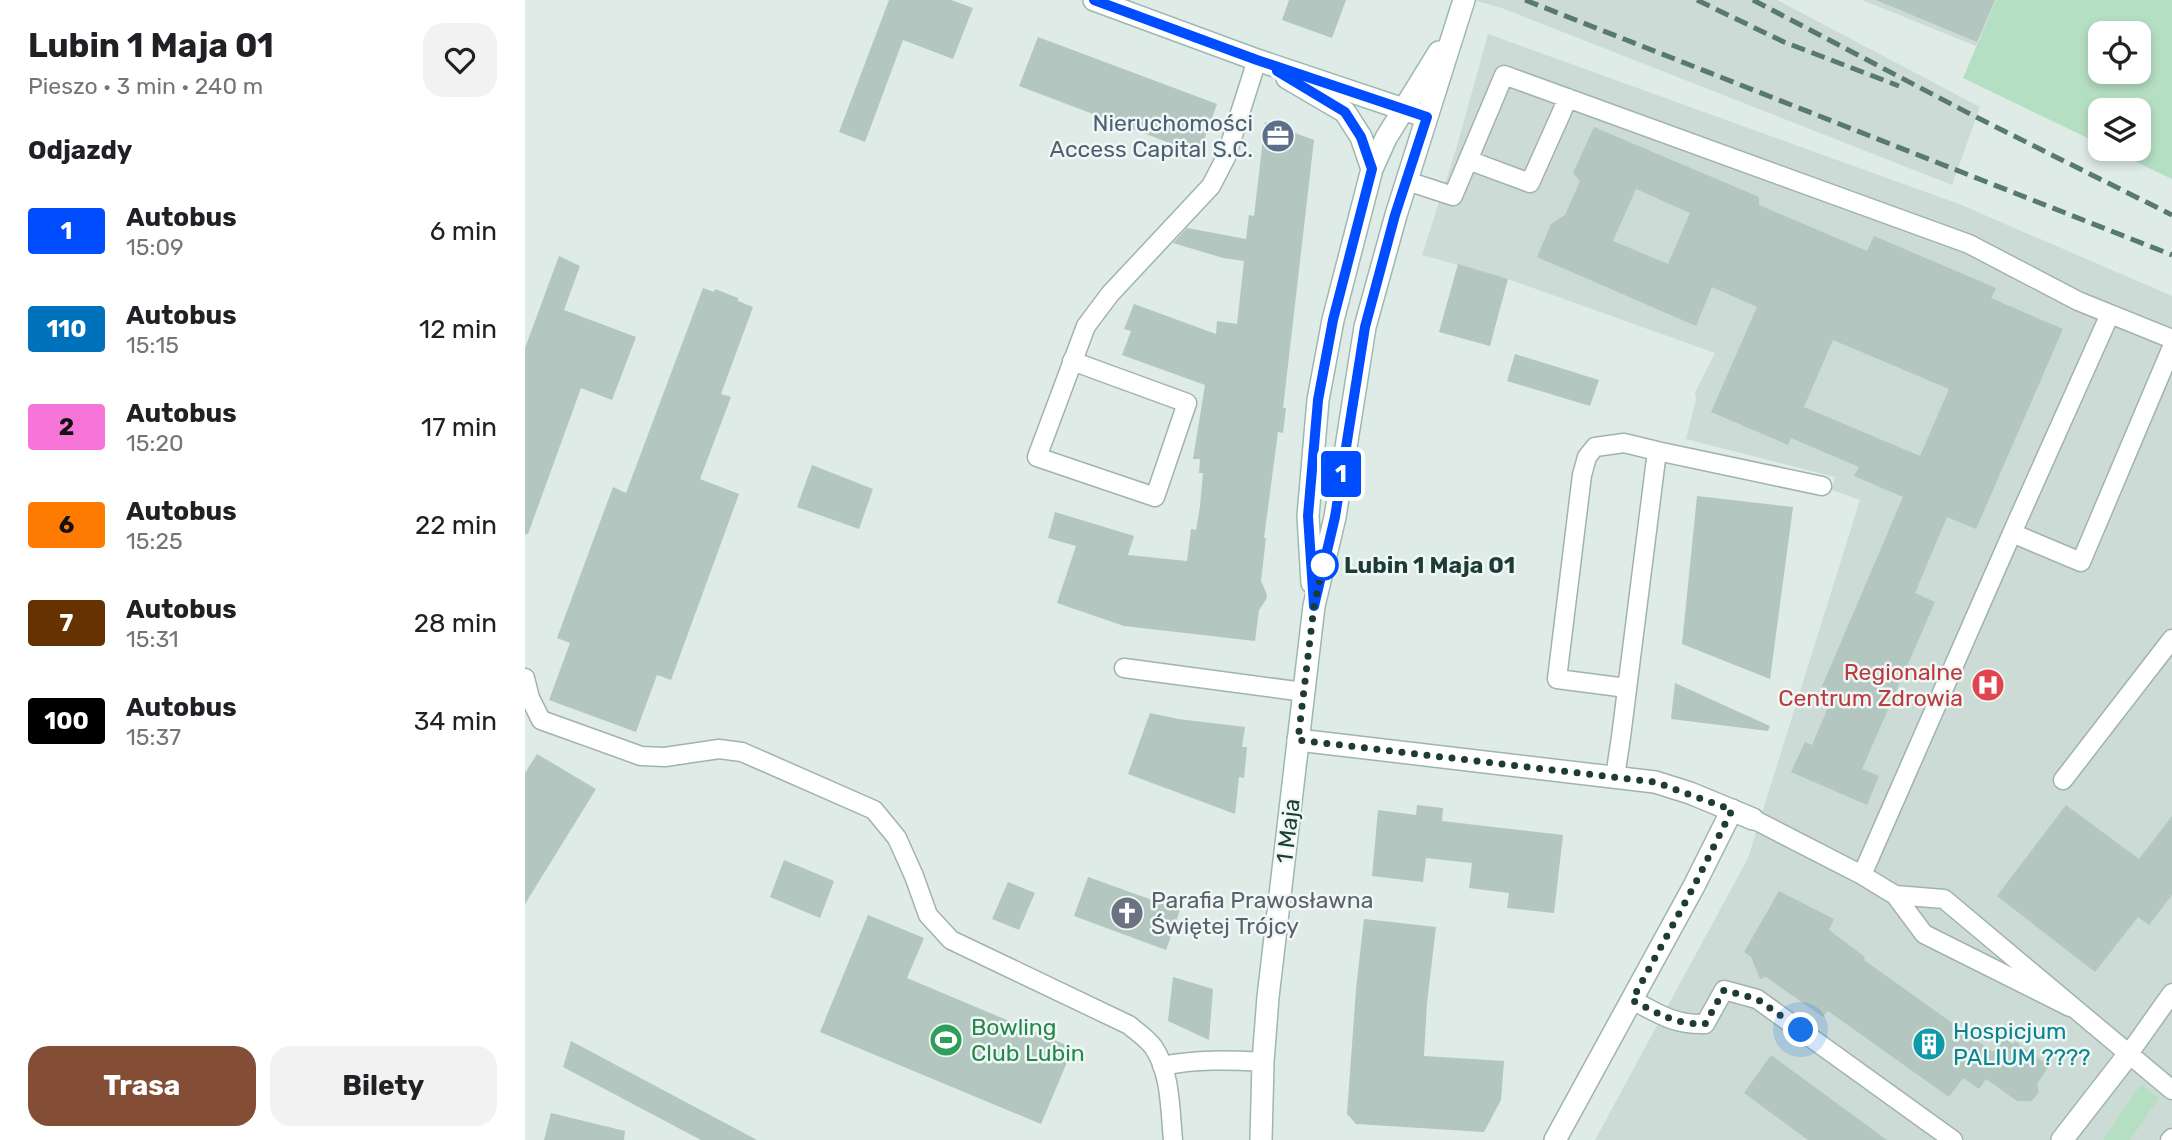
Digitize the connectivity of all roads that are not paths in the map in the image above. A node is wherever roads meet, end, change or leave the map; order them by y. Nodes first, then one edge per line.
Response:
1 (1094, 0) edge
2 (1464, 0) edge
3 (1457, 22) junction
4 (1257, 60) junction
5 (1568, 98) junction
6 (1404, 109) junction
7 (1427, 117) junction
8 (1468, 160) junction
9 (1372, 169) junction
10 (1407, 181) junction
11 (2110, 314) junction
12 (2172, 339) edge
13 (2172, 347) edge
14 (1072, 361) junction
15 (1657, 451) junction
16 (1822, 486) dead end
17 (2012, 533) junction
18 (1314, 606) junction
19 (2172, 639) edge
20 (1124, 668) dead end
21 (525, 678) edge
22 (1627, 688) junction
23 (1304, 692) junction
24 (1298, 740) junction
25 (1615, 777) junction
26 (2063, 780) dead end
27 (1732, 810) junction
28 (1753, 819) joint
29 (1862, 875) junction
30 (1895, 895) junction
31 (2172, 993) edge
32 (1632, 1000) junction
33 (2070, 1007) junction
34 (2127, 1055) junction
35 (1263, 1062) junction
36 (1162, 1066) junction
37 (2172, 1090) edge
38 (1173, 1140) edge
39 (1261, 1140) edge
40 (1555, 1140) edge
41 (1953, 1140) edge
42 (2062, 1140) edge

1 - 4 street
2 - 3 street, 1 Maja
3 - 6 street, 1 Maja
3 - 7 street, 1 Maja
4 - 6 street
4 - 9 street
4 - 14 lane
5 - 8 lane
5 - 8 lane
5 - 11 lane
6 - 7 street
6 - 9 street, 1 Maja
7 - 10 street, 1 Maja
8 - 10 lane
9 - 18 street, 1 Maja
10 - 18 street, 1 Maja
11 - 12 lane
11 - 17 lane
13 - 17 lane
14 - 14 lane
15 - 16 lane
15 - 22 lane
15 - 22 lane
17 - 29 lane
18 - 23 street, 1 Maja
19 - 26 lane
20 - 23 lane
21 - 36 lane
22 - 25 lane
23 - 24 street, 1 Maja
24 - 25 street
24 - 35 street, 1 Maja
25 - 27 street
27 - 28 street
27 - 32 street
28 - 29 lane
29 - 30 lane
30 - 33 lane
30 - 33 lane
31 - 34 lane
32 - 40 street
32 - 41 lane
33 - 34 lane
34 - 37 lane
34 - 42 street
35 - 36 lane
35 - 39 street, 1 Maja
36 - 38 lane

